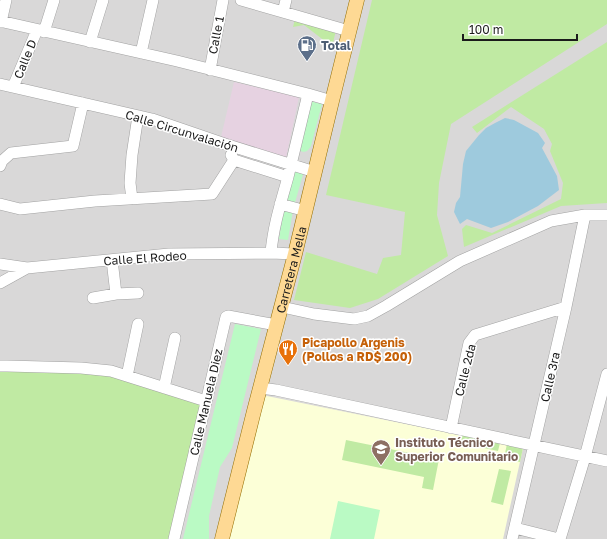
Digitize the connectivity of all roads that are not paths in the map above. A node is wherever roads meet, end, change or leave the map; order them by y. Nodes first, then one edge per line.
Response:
1 (6, 0) edge
2 (54, 0) edge
3 (103, 0) edge
4 (153, 0) edge
5 (223, 0) edge
6 (241, 0) edge
7 (286, 0) edge
8 (358, 0) edge
9 (283, 12) junction
10 (0, 22) edge
11 (40, 31) junction
12 (349, 32) junction
13 (90, 42) junction
14 (141, 53) junction
15 (210, 70) junction
16 (0, 84) edge
17 (13, 87) junction
18 (308, 94) junction
19 (332, 101) junction
20 (83, 103) junction
21 (138, 116) junction
22 (225, 144) junction
23 (234, 160) junction
24 (292, 164) junction
25 (0, 166) edge
26 (315, 172) junction
27 (288, 177) junction
28 (132, 199) junction
29 (0, 204) edge
30 (280, 204) junction
31 (306, 211) junction
32 (584, 215) junction
33 (607, 215) edge
34 (272, 253) junction
35 (295, 254) junction
36 (112, 260) junction
37 (0, 264) edge
38 (26, 268) junction
39 (0, 283) edge
40 (138, 293) dead end
41 (116, 294) junction
42 (93, 298) dead end
43 (282, 307) junction
44 (566, 307) junction
45 (138, 324) dead end
46 (277, 326) junction
47 (175, 338) dead end
48 (0, 366) edge
49 (607, 374) edge
50 (127, 376) junction
51 (164, 388) junction
52 (260, 388) junction
53 (206, 401) junction
54 (451, 428) junction
55 (534, 445) junction
56 (585, 457) junction
57 (607, 462) edge
58 (515, 528) junction
59 (174, 539) edge
60 (222, 539) edge
61 (512, 539) edge
62 (559, 539) edge

1 - 10 street
2 - 11 street, Calle D
3 - 13 street
4 - 14 street
5 - 15 street, Calle 1
6 - 9 street
7 - 9 street
8 - 12 main road, Carretera Mella
9 - 12 street
10 - 11 street
11 - 13 street
11 - 17 street, Calle D
12 - 19 main road, Carretera Mella
13 - 14 street
14 - 15 street
15 - 18 street
16 - 17 street, Calle Circunvalación
17 - 20 street, Calle Circunvalación
18 - 19 street
18 - 24 street
19 - 26 main road, Carretera Mella
20 - 21 street, Calle Circunvalación
20 - 25 street
21 - 22 street, Calle Circunvalación
21 - 28 street
22 - 23 street
22 - 24 street, Calle Circunvalación
23 - 27 street
23 - 28 street
24 - 26 street, Calle Circunvalación
24 - 27 street
26 - 31 main road, Carretera Mella
27 - 30 street
28 - 29 street
30 - 31 street
30 - 34 street
31 - 35 main road, Carretera Mella
32 - 33 street
32 - 43 street
32 - 44 street, Calle 3ra
34 - 35 street, Calle El Rodeo
34 - 36 street, Calle El Rodeo
35 - 43 main road, Carretera Mella
36 - 38 street, Calle El Rodeo
36 - 41 street
37 - 38 street
38 - 39 street, Calle El Rodeo
40 - 41 street
41 - 42 street
43 - 46 main road, Carretera Mella
44 - 54 street, Calle 2da
44 - 55 street, Calle 3ra
45 - 50 street
46 - 52 main road, Carretera Mella
46 - 53 street, Calle Manuela Diez
47 - 51 street
48 - 50 street
49 - 56 street
50 - 51 street
51 - 53 street
52 - 54 street
52 - 60 main road, Carretera Mella
53 - 59 street, Calle Manuela Diez
54 - 55 street
55 - 56 street
55 - 58 street, Calle 3ra
56 - 57 street
56 - 62 street
58 - 61 street, Calle 3ra
58 - 62 street

